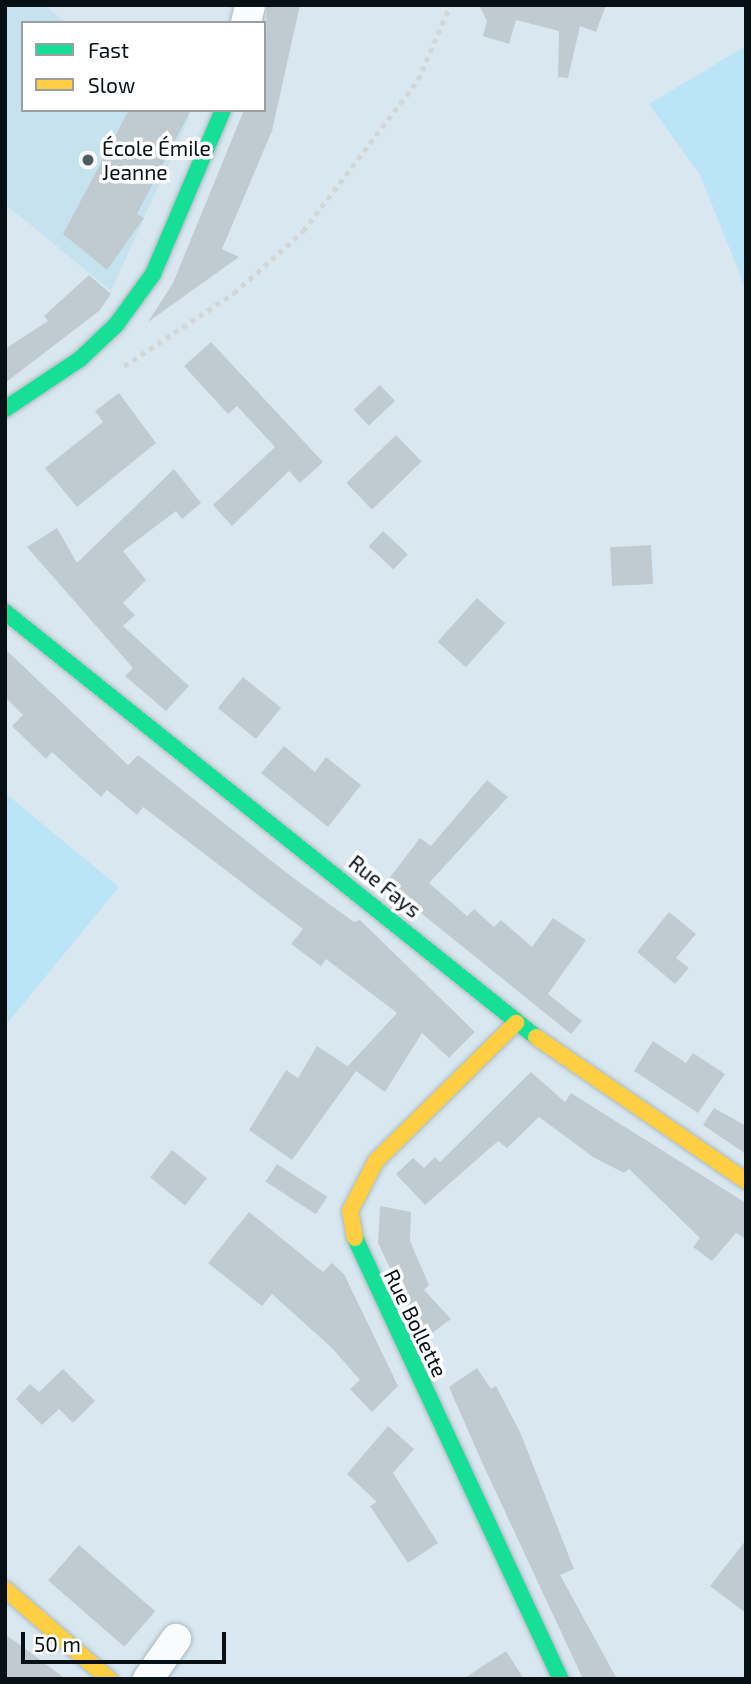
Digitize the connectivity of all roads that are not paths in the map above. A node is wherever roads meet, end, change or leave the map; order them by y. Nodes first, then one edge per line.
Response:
1 (222, 112) edge
2 (5, 409) edge
3 (5, 612) edge
4 (516, 1023) junction
5 (746, 1181) edge
6 (5, 1588) edge
7 (176, 1639) dead end
8 (109, 1679) edge
9 (148, 1679) edge
10 (561, 1679) edge

1 - 2 street
3 - 4 street, Rue Fays
4 - 5 street, Rue Fays
4 - 10 street, Rue Bollette
6 - 8 street
7 - 9 street

